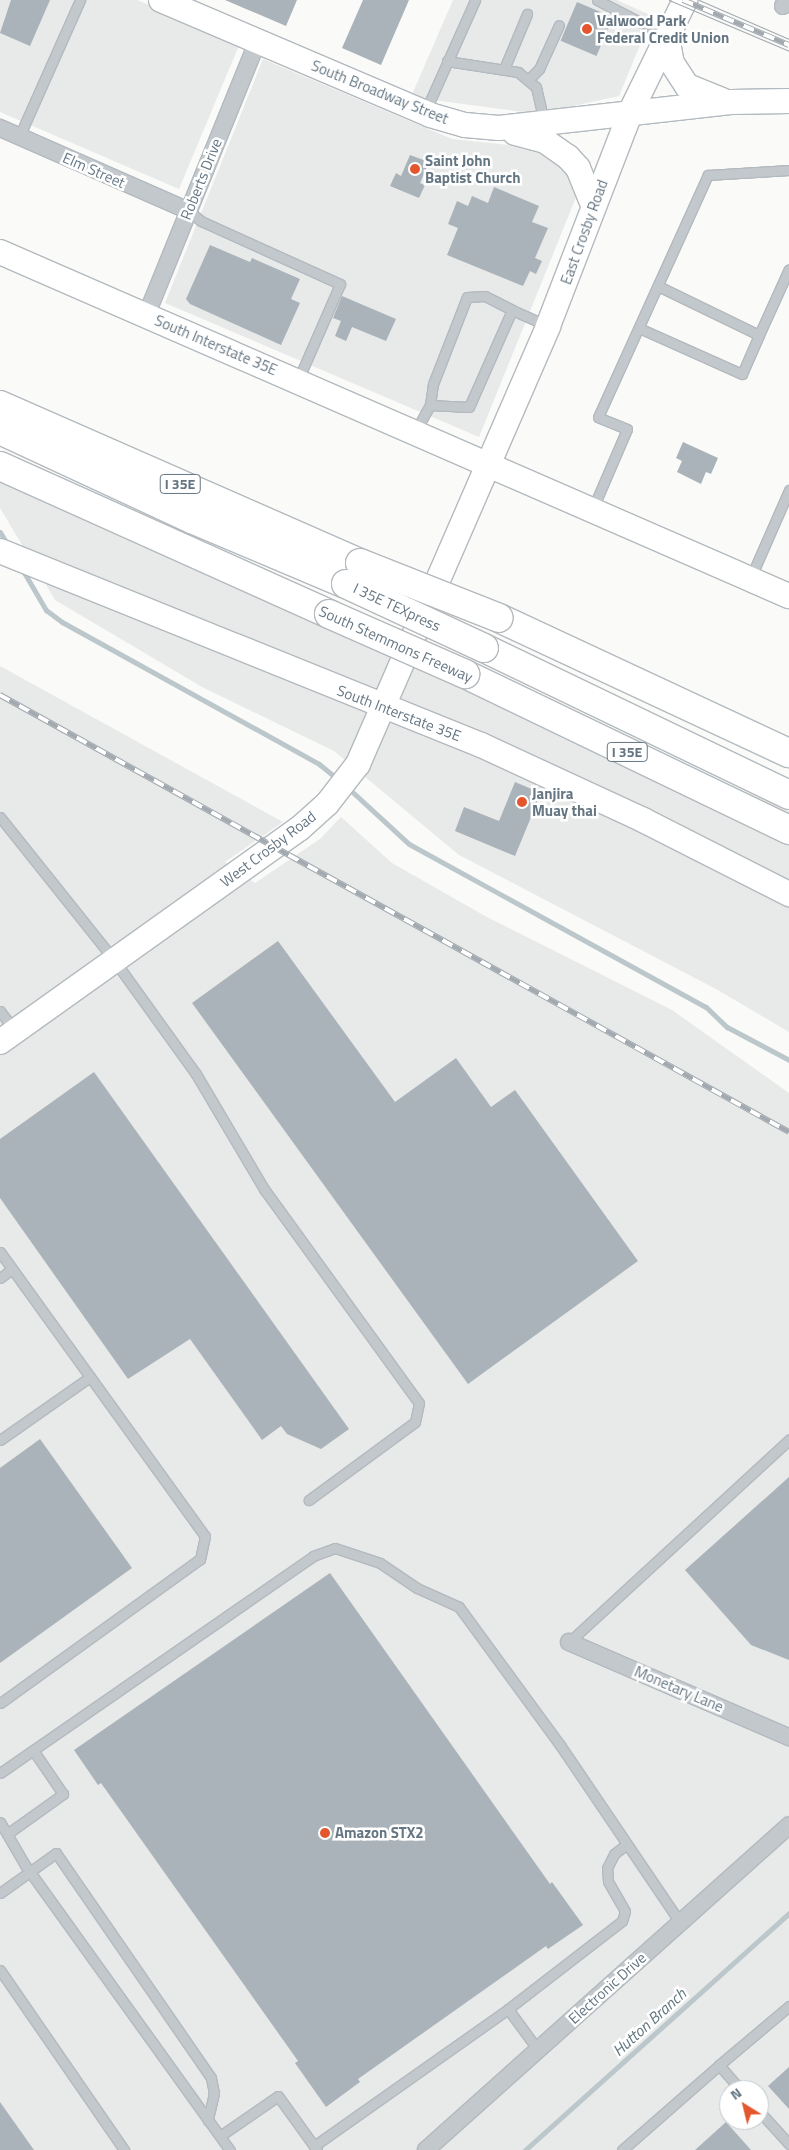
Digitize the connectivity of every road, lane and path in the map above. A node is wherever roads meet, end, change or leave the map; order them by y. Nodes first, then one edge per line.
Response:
1 (80, 0) edge
2 (161, 0) edge
3 (474, 0) edge
4 (597, 0) edge
5 (685, 0) edge
6 (527, 14) dead end
7 (559, 25) dead end
8 (667, 36) junction
9 (257, 42) junction
10 (447, 61) junction
11 (504, 70) junction
12 (528, 80) junction
13 (789, 101) edge
14 (731, 102) junction
15 (424, 112) junction
16 (630, 113) junction
17 (544, 124) junction
18 (0, 128) edge
19 (499, 128) junction
20 (18, 136) junction
21 (789, 170) edge
22 (593, 205) junction
23 (188, 211) junction
24 (0, 252) edge
25 (789, 268) edge
26 (658, 286) junction
27 (512, 310) junction
28 (146, 316) junction
29 (548, 326) junction
30 (639, 328) junction
31 (759, 335) junction
32 (298, 380) junction
33 (430, 405) junction
34 (5, 412) edge
35 (415, 432) junction
36 (0, 466) edge
37 (489, 466) junction
38 (789, 490) edge
39 (593, 509) junction
40 (0, 551) edge
41 (353, 574) junction
42 (750, 579) junction
43 (789, 596) edge
44 (381, 706) junction
45 (789, 753) edge
46 (789, 795) edge
47 (0, 817) edge
48 (789, 830) edge
49 (789, 894) edge
50 (114, 960) junction
51 (0, 1011) edge
52 (8, 1036) edge
53 (0, 1252) edge
54 (12, 1269) junction
55 (0, 1278) edge
56 (90, 1377) junction
57 (0, 1440) edge
58 (789, 1440) edge
59 (309, 1500) dead end
60 (569, 1642) joint
61 (0, 1703) edge
62 (789, 1737) edge
63 (34, 1750) junction
64 (0, 1774) edge
65 (789, 1825) edge
66 (2, 1827) edge
67 (627, 1844) junction
68 (30, 1872) junction
69 (0, 1893) edge
70 (680, 1922) junction
71 (0, 1970) edge
72 (789, 2006) edge
73 (508, 2009) junction
74 (538, 2050) junction
75 (719, 2066) junction
76 (732, 2080) edge
77 (208, 2120) junction
78 (769, 2122) edge
79 (220, 2136) junction
80 (789, 2144) edge
81 (315, 2148) edge
82 (124, 2150) edge
83 (230, 2150) edge
84 (426, 2150) edge
85 (622, 2150) edge

1 - 20 lane
2 - 9 street, South Broadway Street
3 - 10 lane
4 - 8 lane
5 - 8 street, East Crosby Road
6 - 11 lane
7 - 12 lane
8 - 14 street
8 - 16 street, East Crosby Road
9 - 15 street, South Broadway Street
9 - 23 street, Roberts Drive
10 - 11 lane
10 - 15 lane
11 - 12 lane
12 - 17 lane
13 - 14 street, South Broadway Street
14 - 16 street, South Broadway Street
15 - 19 street, South Broadway Street
16 - 17 street, South Broadway Street
16 - 22 street, East Crosby Road
17 - 19 street, South Broadway Street
18 - 20 street, Elm Street
19 - 22 street
20 - 23 street, Elm Street
21 - 26 lane
22 - 29 street, East Crosby Road
23 - 28 street, Roberts Drive
23 - 32 lane
24 - 28 street, South Interstate 35E
25 - 31 lane
26 - 30 lane
26 - 31 lane
27 - 29 lane
27 - 33 lane
27 - 33 lane
28 - 32 street, South Interstate 35E
29 - 37 street, East Crosby Road
30 - 31 lane
30 - 39 lane
32 - 35 street, South Interstate 35E
33 - 35 lane
34 - 41 highway, I 35E
35 - 37 street, South Interstate 35E
36 - 48 highway, South Stemmons Freeway / I 35E, bridge
37 - 39 street, South Interstate 35E
37 - 44 street, West Crosby Road
38 - 42 lane
39 - 42 street, South Interstate 35E
40 - 44 street, South Interstate 35E
41 - 45 highway, I 35E, bridge
41 - 46 highway, I 35E TEXpress, bridge
42 - 43 street, South Interstate 35E
44 - 49 street, South Interstate 35E
44 - 50 street, West Crosby Road
47 - 50 lane
50 - 52 street, West Crosby Road
50 - 59 lane
51 - 52 lane
53 - 54 lane
54 - 55 lane
54 - 56 lane
56 - 57 lane
56 - 61 lane
58 - 60 lane
60 - 62 street, Monetary Lane
63 - 64 lane
63 - 66 lane
63 - 67 lane
65 - 70 street, Electronic Drive
66 - 68 lane
67 - 70 lane
67 - 73 lane
68 - 69 lane
68 - 77 lane
68 - 77 lane
70 - 74 street, Electronic Drive
71 - 82 lane
72 - 75 lane
73 - 74 lane
73 - 81 lane
74 - 84 street, Electronic Drive
75 - 76 lane
75 - 85 lane
77 - 79 lane
78 - 80 lane
79 - 81 lane
79 - 83 lane

